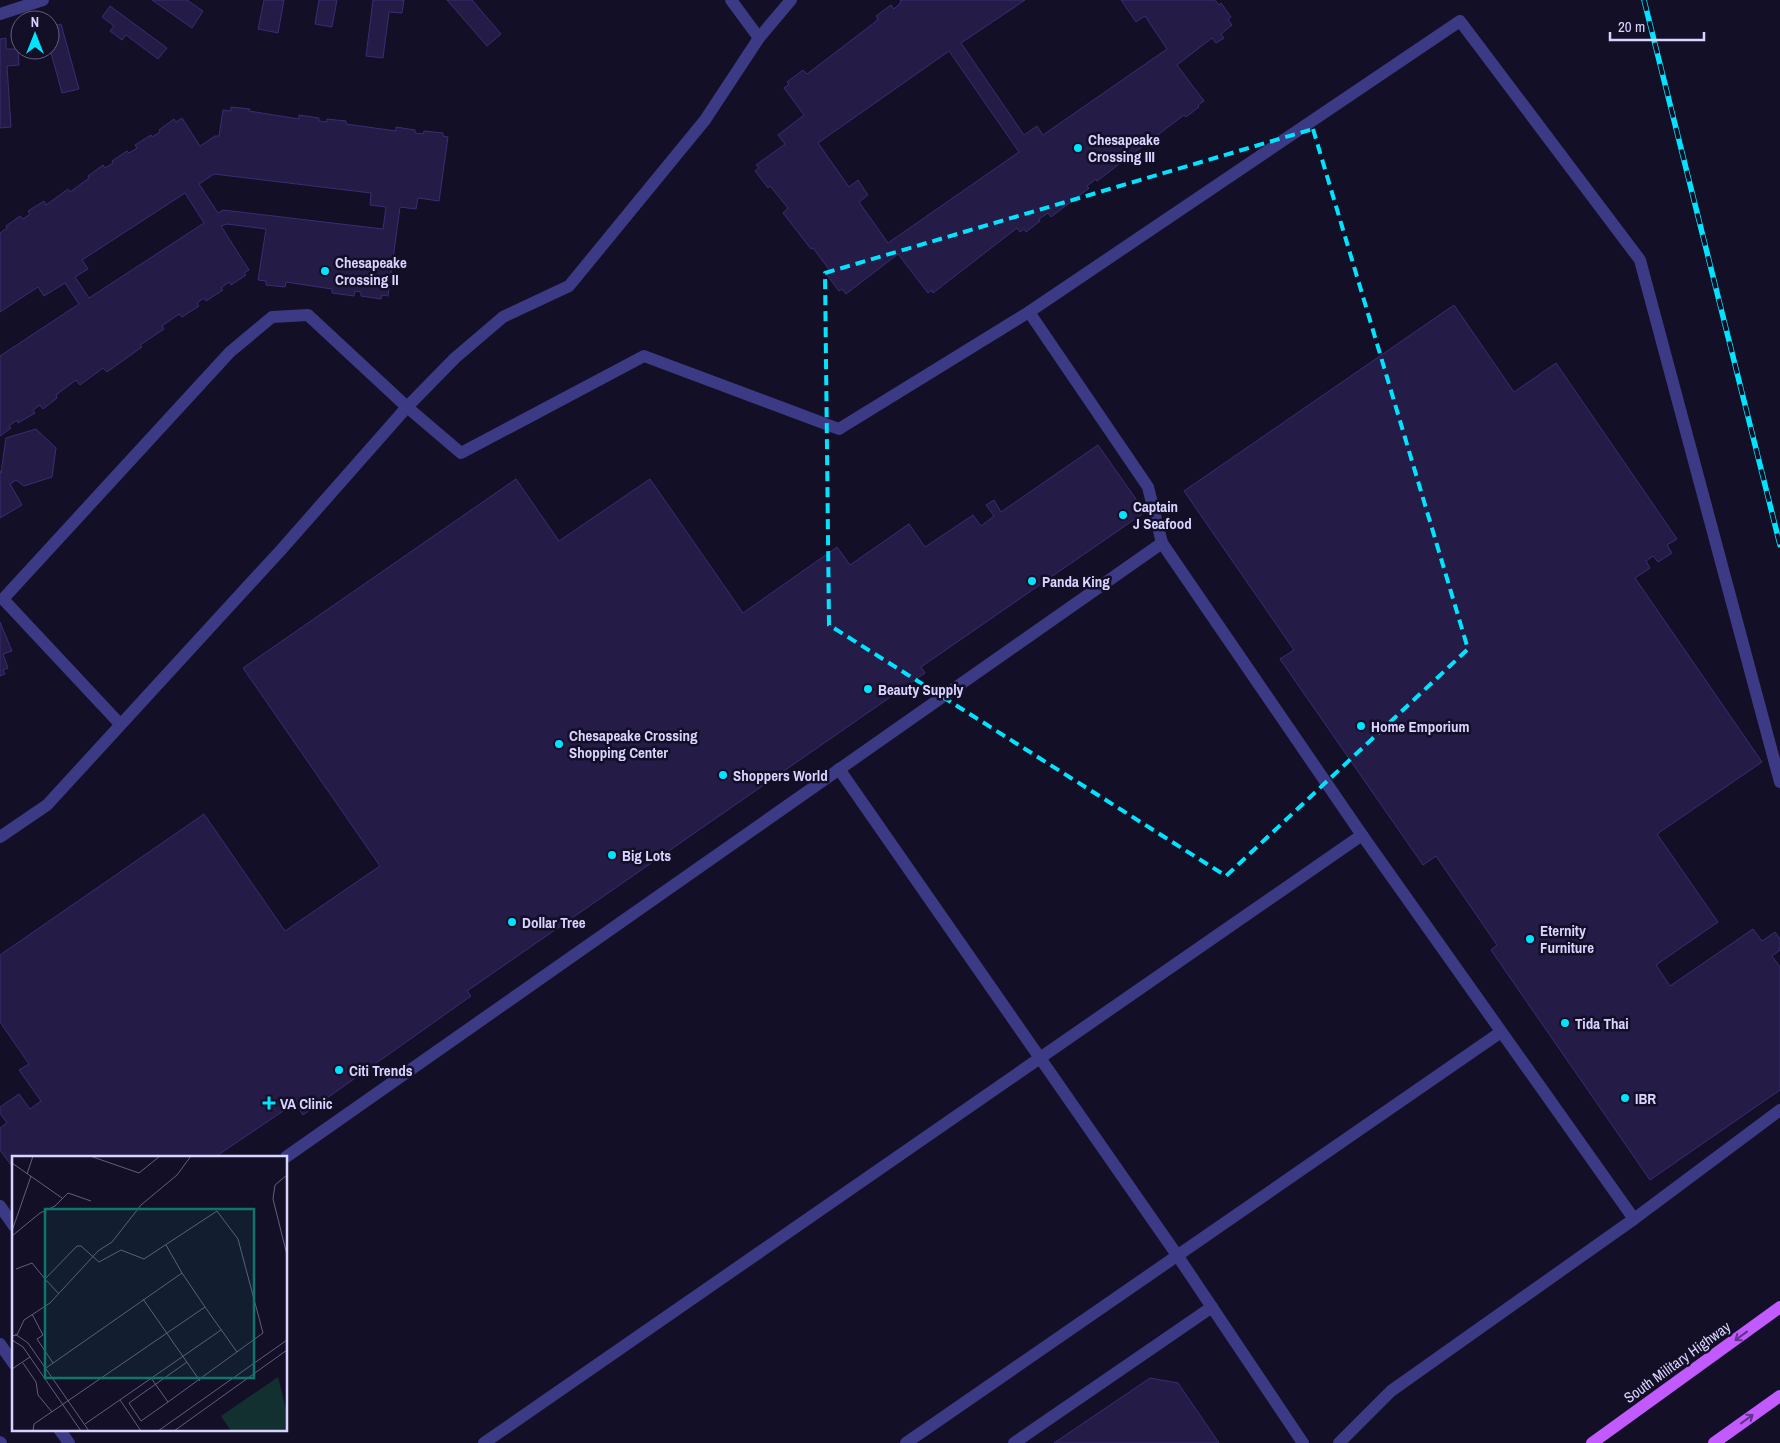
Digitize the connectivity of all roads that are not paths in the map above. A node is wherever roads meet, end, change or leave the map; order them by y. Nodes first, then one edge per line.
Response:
1 (43, 0) edge
2 (731, 0) edge
3 (791, 0) edge
4 (0, 14) edge
5 (759, 38) junction
6 (1029, 312) junction
7 (407, 407) junction
8 (1162, 543) junction
9 (2, 597) edge
10 (120, 724) junction
11 (839, 770) junction
12 (1780, 782) edge
13 (1362, 835) junction
14 (0, 837) edge
15 (1501, 1032) junction
16 (1040, 1058) junction
17 (1780, 1110) edge
18 (287, 1156) edge
19 (0, 1206) edge
20 (1634, 1219) junction
21 (12, 1223) edge
22 (1177, 1255) junction
23 (1212, 1307) junction
24 (1780, 1307) edge
25 (1780, 1396) edge
26 (60, 1430) edge
27 (68, 1443) edge
28 (484, 1443) edge
29 (906, 1443) edge
30 (1014, 1443) edge
31 (1303, 1443) edge
32 (1339, 1443) edge
33 (1592, 1443) edge
34 (1714, 1443) edge

1 - 4 street
2 - 5 street
3 - 5 street
5 - 7 street
6 - 7 street
6 - 8 street
6 - 12 street
7 - 9 street
7 - 10 street
8 - 11 street
8 - 13 street
9 - 10 street
10 - 14 street
11 - 16 street
11 - 18 street
13 - 15 street
13 - 16 street
15 - 20 street
15 - 22 street
16 - 22 street
16 - 28 street
17 - 20 street
19 - 21 street
20 - 32 street
22 - 23 street
22 - 29 street
23 - 30 street
23 - 31 street
24 -> 33 main road, South Military Highway
34 -> 25 main road
26 - 27 street

